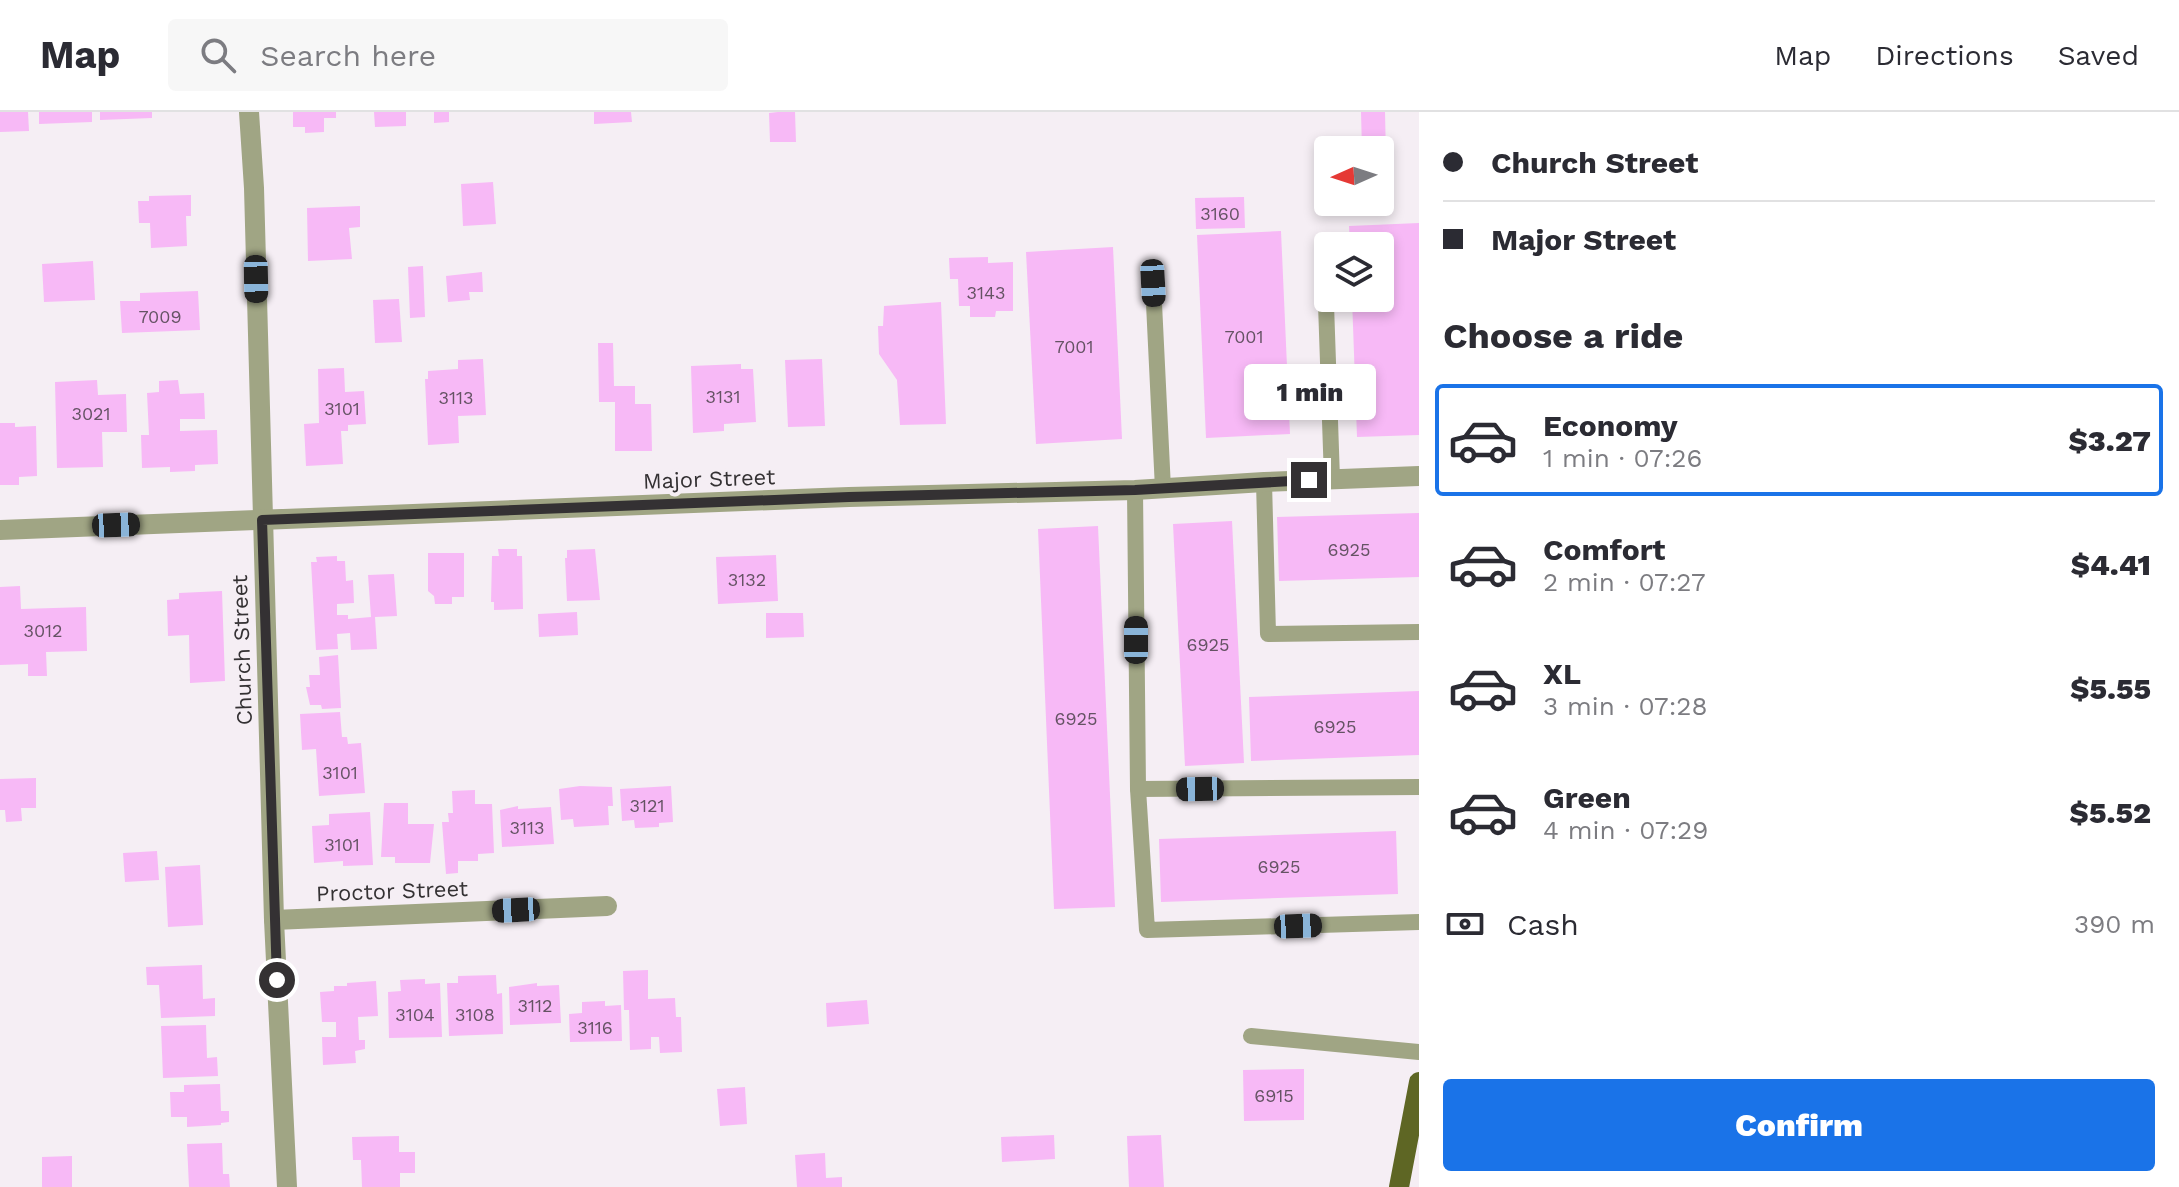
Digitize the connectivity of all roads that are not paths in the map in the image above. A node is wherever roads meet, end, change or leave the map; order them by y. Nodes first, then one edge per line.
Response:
1 (249, 112) edge
2 (1153, 283) dead end
3 (1326, 312) edge
4 (1419, 476) edge
5 (1332, 479) junction
6 (1264, 482) junction
7 (1163, 489) junction
8 (1135, 490) junction
9 (262, 520) junction
10 (0, 530) edge
11 (1419, 632) edge
12 (1419, 787) edge
13 (1138, 789) junction
14 (607, 906) dead end
15 (274, 920) junction
16 (1419, 922) edge
17 (1251, 1036) dead end
18 (1419, 1052) edge
19 (1419, 1082) edge
20 (287, 1187) edge
21 (1399, 1187) edge

1 - 9 street, Church Street
2 - 7 lane
3 - 5 lane
4 - 5 street, Major Street
5 - 6 street, Major Street
6 - 7 street, Major Street
6 - 11 lane
7 - 8 street, Major Street
8 - 9 street, Major Street
8 - 13 lane
9 - 10 street, Major Street
9 - 15 street, Church Street
12 - 13 lane
13 - 16 lane
14 - 15 street, Proctor Street
15 - 20 street, Church Street
17 - 18 lane
19 - 21 main road

